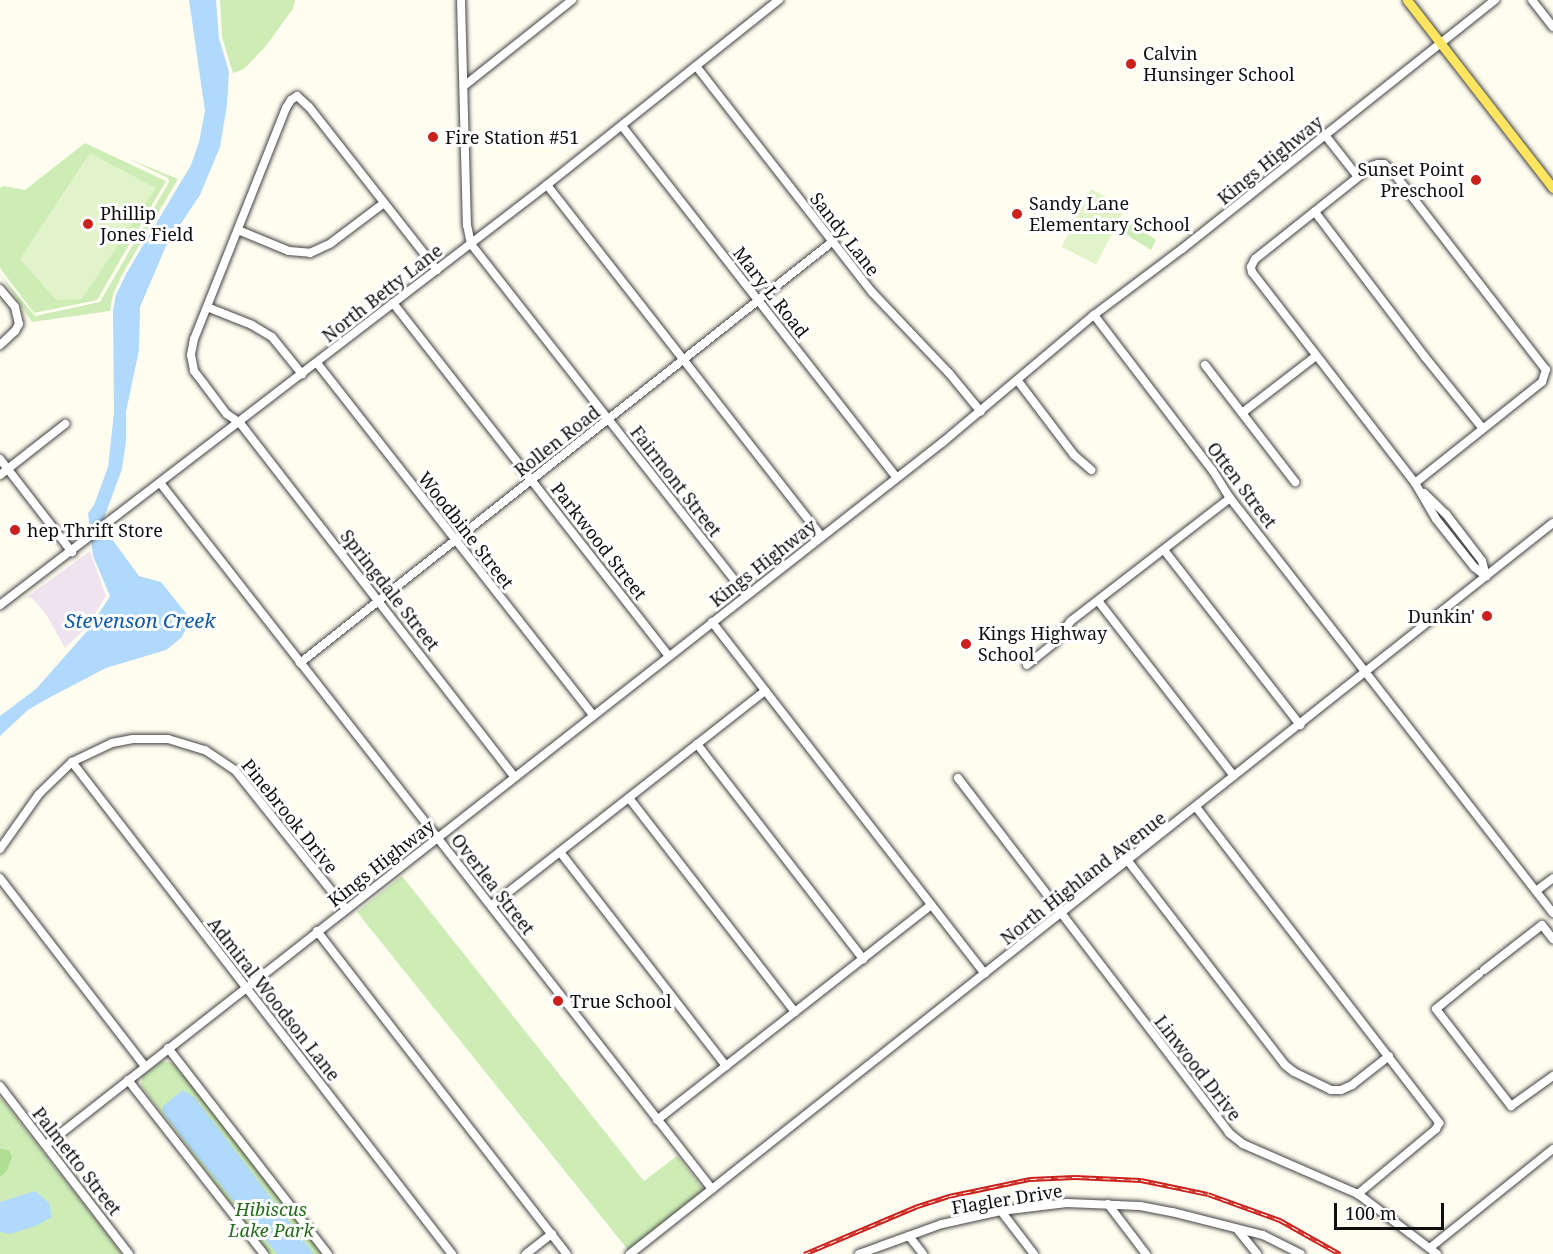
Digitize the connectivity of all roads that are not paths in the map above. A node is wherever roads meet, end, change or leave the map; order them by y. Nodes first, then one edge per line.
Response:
1 (461, 0) edge
2 (572, 0) edge
3 (779, 0) edge
4 (1407, 0) edge
5 (1496, 0) edge
6 (1532, 0) edge
7 (1553, 27) edge
8 (1441, 44) junction
9 (696, 66) junction
10 (464, 86) junction
11 (622, 126) junction
12 (1325, 135) junction
13 (1358, 177) junction
14 (547, 185) junction
15 (1553, 188) edge
16 (384, 203) junction
17 (1315, 212) junction
18 (238, 230) junction
19 (832, 242) junction
20 (471, 244) junction
21 (437, 270) junction
22 (0, 289) edge
23 (758, 301) junction
24 (393, 303) junction
25 (207, 308) junction
26 (1094, 315) junction
27 (0, 345) edge
28 (1316, 356) junction
29 (683, 360) junction
30 (317, 363) junction
31 (1205, 365) dead end
32 (302, 374) junction
33 (1018, 381) junction
34 (981, 412) junction
35 (1242, 413) junction
36 (609, 419) junction
37 (240, 423) junction
38 (65, 424) dead end
39 (1483, 429) junction
40 (0, 459) edge
41 (8, 469) junction
42 (1091, 470) dead end
43 (0, 475) edge
44 (896, 477) junction
45 (532, 480) junction
46 (1295, 482) dead end
47 (1415, 483) junction
48 (161, 484) junction
49 (1230, 498) junction
50 (1553, 523) edge
51 (821, 536) junction
52 (455, 539) junction
53 (1164, 550) junction
54 (72, 552) junction
55 (1486, 576) junction
56 (746, 595) junction
57 (379, 600) junction
58 (1099, 602) junction
59 (0, 605) edge
60 (712, 622) junction
61 (669, 656) junction
62 (300, 663) junction
63 (1027, 665) dead end
64 (1366, 672) junction
65 (765, 691) junction
66 (593, 715) junction
67 (1299, 725) junction
68 (697, 744) junction
69 (72, 762) junction
70 (1234, 776) junction
71 (515, 777) junction
72 (958, 778) dead end
73 (629, 798) junction
74 (1196, 807) junction
75 (438, 838) junction
76 (0, 849) edge
77 (560, 852) junction
78 (1128, 861) junction
79 (0, 878) edge
80 (1553, 878) edge
81 (1536, 891) junction
82 (492, 905) junction
83 (931, 905) junction
84 (346, 909) junction
85 (1553, 912) edge
86 (1060, 915) junction
87 (317, 931) junction
88 (1553, 939) edge
89 (863, 959) junction
90 (985, 974) junction
91 (247, 988) junction
92 (795, 1012) junction
93 (168, 1048) junction
94 (1389, 1056) junction
95 (145, 1066) junction
96 (726, 1066) junction
97 (1553, 1076) edge
98 (128, 1080) junction
99 (0, 1086) edge
100 (657, 1120) junction
101 (46, 1145) junction
102 (1553, 1149) edge
103 (712, 1189) junction
104 (1358, 1194) junction
105 (1108, 1204) junction
106 (1001, 1211) junction
107 (1237, 1229) junction
108 (552, 1234) junction
109 (909, 1236) junction
110 (1431, 1247) junction
111 (1143, 1251) edge
112 (129, 1254) edge
113 (264, 1254) edge
114 (328, 1254) edge
115 (452, 1254) edge
116 (526, 1254) edge
117 (567, 1254) edge
118 (630, 1254) edge
119 (859, 1254) edge
120 (923, 1254) edge
121 (1034, 1254) edge
122 (1132, 1254) edge
123 (1257, 1254) edge
124 (1300, 1254) edge
125 (1437, 1254) edge

1 - 10 street
2 - 10 street
3 - 9 street, North Betty Lane
4 - 8 main road
5 - 8 street, Kings Highway
6 - 7 street
8 - 12 street, Kings Highway
8 - 15 main road
9 - 11 street, North Betty Lane
9 - 19 street, Sandy Lane
10 - 20 street
11 - 14 street, North Betty Lane
11 - 23 street, Mary L Road
12 - 13 street
12 - 26 street, Kings Highway
13 - 17 street
13 - 39 street
14 - 20 street, North Betty Lane
14 - 29 street
16 - 18 street
16 - 18 street, Springdale Street
16 - 21 street
17 - 28 street
17 - 39 street
18 - 25 street, Springdale Street
19 - 23 street, Rollen Road
19 - 34 street, Sandy Lane
20 - 21 street, North Betty Lane
20 - 36 street, Fairmont Street
21 - 24 street, North Betty Lane
22 - 27 street
23 - 29 street, Rollen Road
23 - 44 street, Mary L Road
24 - 30 street, North Betty Lane
24 - 45 street, Parkwood Street
25 - 32 street
25 - 37 street, Springdale Street
26 - 33 street, Kings Highway
26 - 49 street, Otten Street
28 - 35 street
28 - 47 street
29 - 36 street, Rollen Road
29 - 51 street
30 - 32 street, North Betty Lane
30 - 52 street, Woodbine Street
31 - 35 street
32 - 37 street, North Betty Lane
33 - 34 street, Kings Highway
33 - 42 street
34 - 44 street, Kings Highway
35 - 46 street
36 - 45 street, Rollen Road
36 - 56 street, Fairmont Street
37 - 48 street, North Betty Lane
37 - 57 street, Springdale Street
38 - 41 street
39 - 47 street
40 - 41 street
41 - 43 street
41 - 54 street
44 - 51 street, Kings Highway
45 - 52 street, Rollen Road
45 - 61 street, Parkwood Street
47 - 55 street
48 - 54 street, North Betty Lane
48 - 62 street, Overlea Street
49 - 53 street
49 - 64 street, Otten Street
50 - 55 street, North Highland Avenue
51 - 56 street, Kings Highway
52 - 57 street, Rollen Road
52 - 66 street, Woodbine Street
53 - 58 street
53 - 67 street
54 - 59 street, North Betty Lane
55 - 64 street, North Highland Avenue
56 - 60 street, Kings Highway
57 - 62 street, Rollen Road
57 - 71 street, Springdale Street
58 - 63 street
58 - 70 street
60 - 61 street, Kings Highway
60 - 65 street
61 - 66 street, Kings Highway
62 - 75 street, Overlea Street
64 - 67 street, North Highland Avenue
64 - 81 street, Otten Street
65 - 68 street
65 - 83 street
66 - 71 street, Kings Highway
67 - 70 street, North Highland Avenue
68 - 73 street
68 - 89 street
69 - 76 street, Pinebrook Drive
69 - 84 street, Pinebrook Drive
69 - 91 street, Admiral Woodson Lane
70 - 74 street, North Highland Avenue
71 - 75 street, Kings Highway
72 - 86 street, Linwood Drive
73 - 77 street
73 - 92 street
74 - 78 street, North Highland Avenue
74 - 94 street
75 - 82 street, Overlea Street
75 - 84 street, Kings Highway
77 - 82 street
77 - 96 street
78 - 86 street, North Highland Avenue
78 - 94 street
79 - 95 street
80 - 81 street
81 - 85 street, Otten Street
82 - 100 street, Overlea Street
83 - 89 street
83 - 90 street
84 - 87 street, Kings Highway
86 - 90 street, North Highland Avenue
86 - 104 street, Linwood Drive
87 - 91 street, Kings Highway
87 - 108 street
88 - 97 street
89 - 92 street
90 - 103 street, North Highland Avenue
91 - 93 street, Kings Highway
91 - 115 street, Admiral Woodson Lane
92 - 96 street
93 - 95 street, Kings Highway
93 - 114 street
94 - 104 street
95 - 98 street, Kings Highway
96 - 100 street
98 - 101 street, Kings Highway
98 - 113 street
99 - 101 street, Palmetto Street
100 - 103 street, Overlea Street
101 - 112 street, Palmetto Street
102 - 110 street
103 - 118 street, North Highland Avenue
104 - 110 street, Linwood Drive
105 - 106 street, Flagler Drive
105 - 107 street, Flagler Drive
105 - 111 street
106 - 109 street, Flagler Drive
106 - 121 street
107 - 123 street
107 - 124 street, Flagler Drive
108 - 116 street
108 - 117 street
109 - 119 street, Flagler Drive
109 - 120 street
110 - 125 street, Linwood Drive
111 - 122 street

